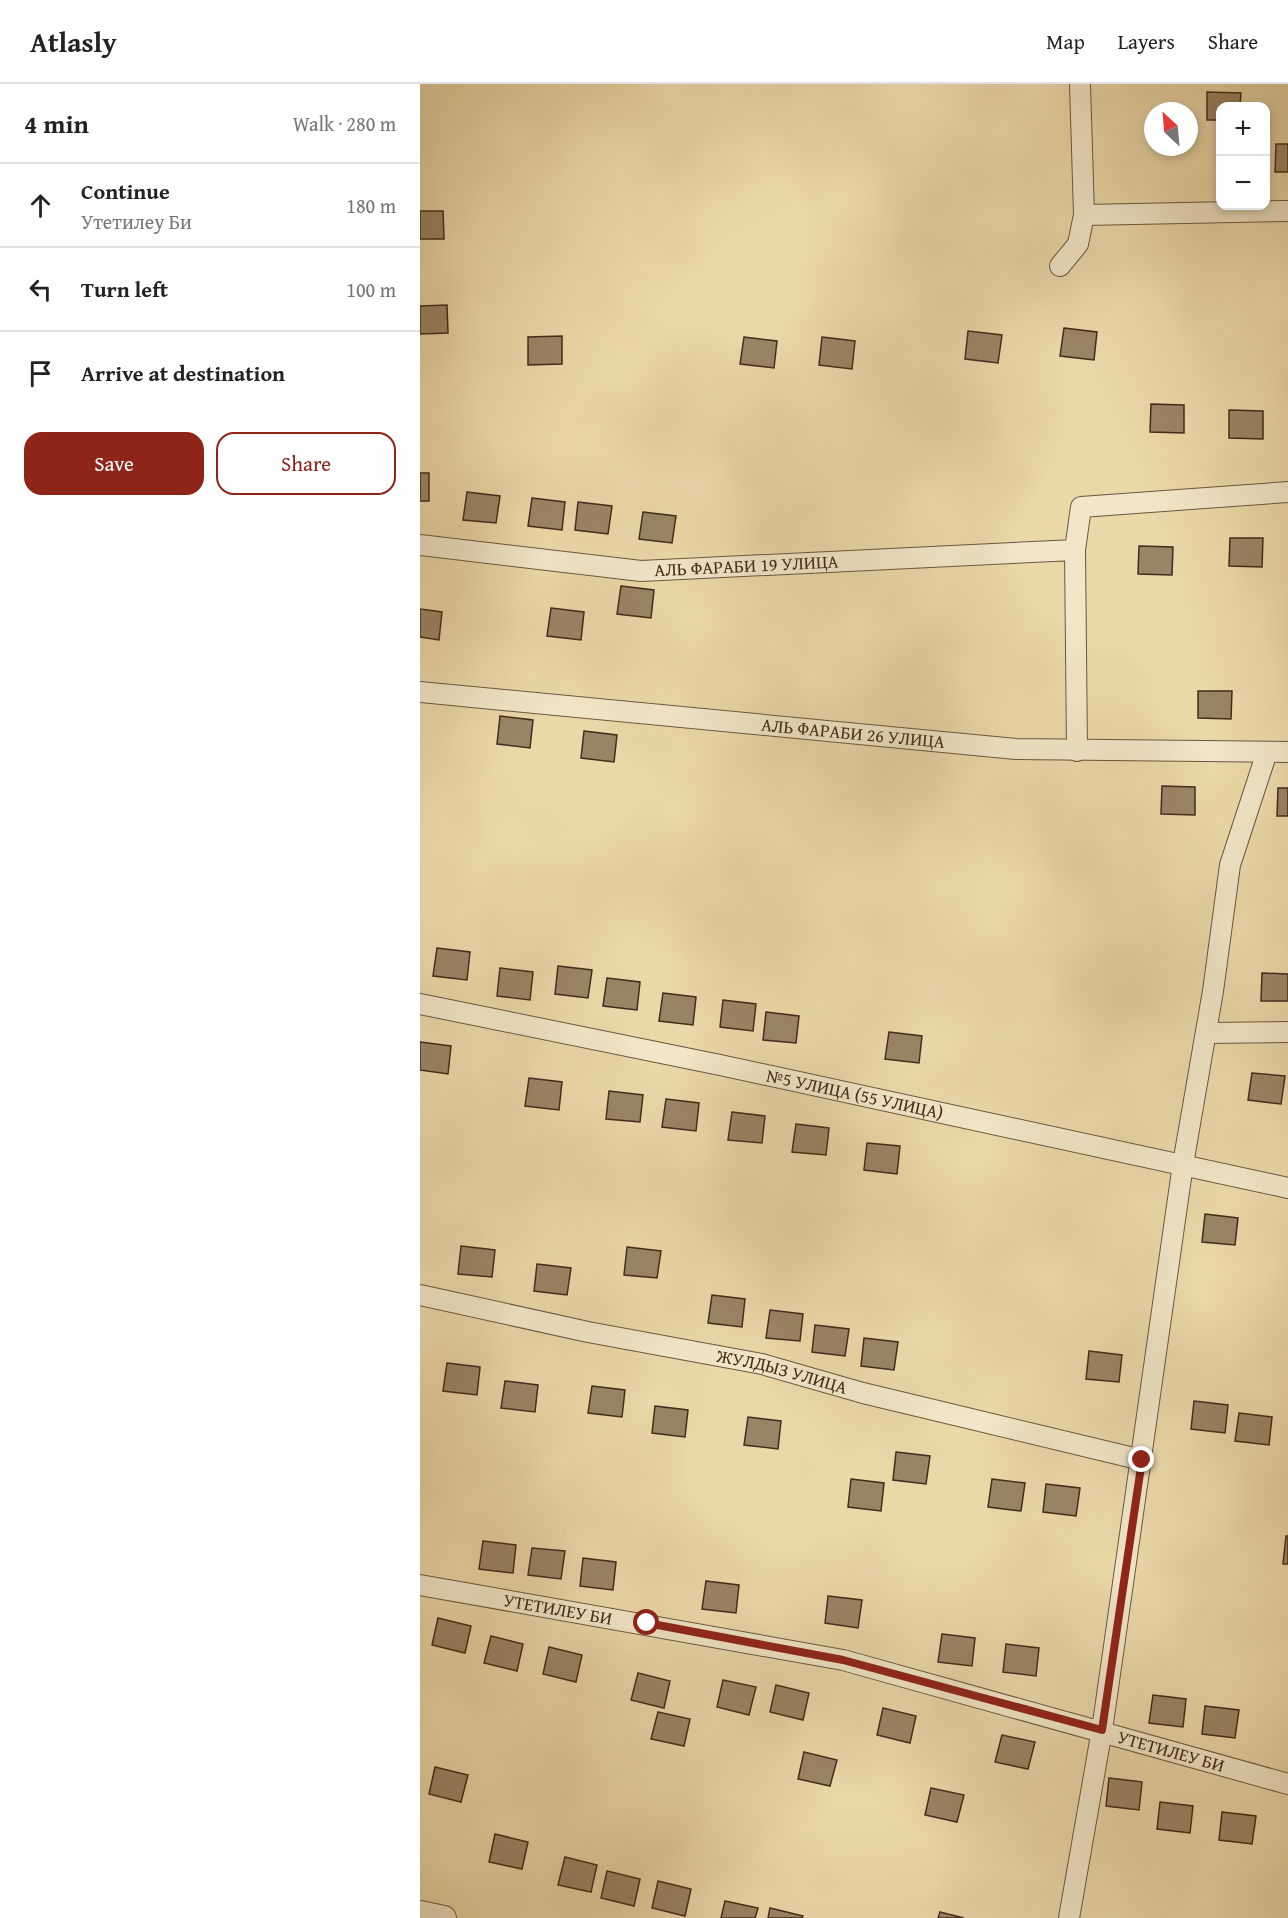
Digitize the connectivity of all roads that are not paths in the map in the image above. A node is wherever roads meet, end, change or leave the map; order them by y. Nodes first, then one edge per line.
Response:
1 (1080, 84) edge
2 (1288, 211) edge
3 (1084, 215) junction
4 (1060, 266) dead end
5 (1288, 492) edge
6 (420, 545) edge
7 (1075, 550) junction
8 (420, 692) edge
9 (1077, 751) junction
10 (1267, 752) junction
11 (1288, 752) edge
12 (420, 1004) edge
13 (1288, 1032) edge
14 (1206, 1033) junction
15 (1183, 1164) junction
16 (1288, 1188) edge
17 (420, 1295) edge
18 (1142, 1460) junction
19 (420, 1585) edge
20 (1102, 1730) junction
21 (1288, 1784) edge
22 (420, 1913) edge
23 (444, 1918) edge
24 (1069, 1918) edge

1 - 3 street
2 - 3 street
3 - 4 street
5 - 7 street
6 - 7 street, АЛЬ ФАРАБИ 19 УЛИЦА
7 - 9 street
8 - 9 street, АЛЬ ФАРАБИ 26 УЛИЦА
9 - 10 street, АЛЬ ФАРАБИ 26 УЛИЦА
10 - 11 street, АЛЬ ФАРАБИ 26 УЛИЦА
10 - 14 street
12 - 15 street, №5 УЛИЦА (55 УЛИЦА)
13 - 14 street
14 - 15 street
15 - 16 street, №5 УЛИЦА (55 УЛИЦА)
15 - 18 street
17 - 18 street, ЖУЛДЫЗ УЛИЦА
18 - 20 street
19 - 20 street, УТЕТИЛЕУ БИ
20 - 21 street, УТЕТИЛЕУ БИ
20 - 24 street
22 - 23 street

